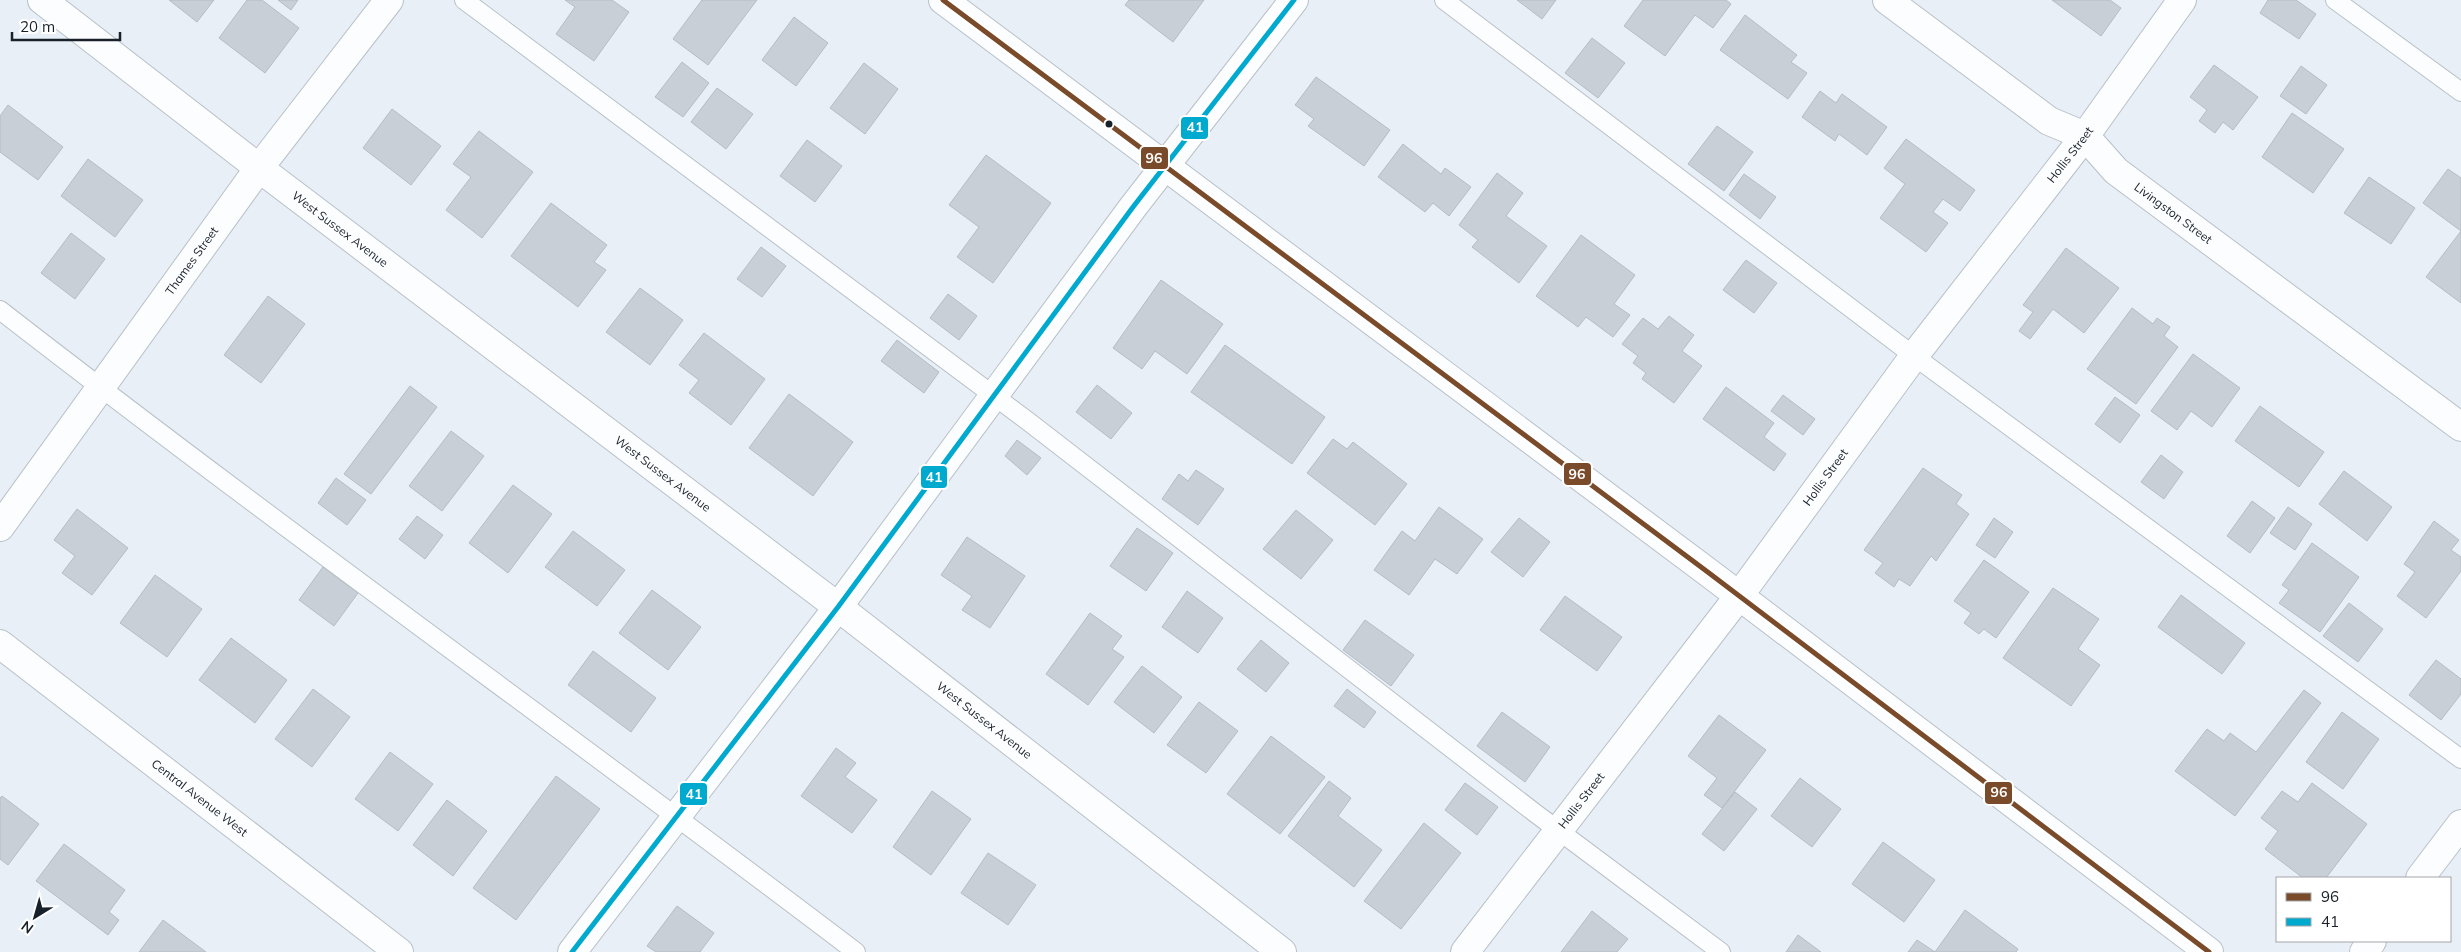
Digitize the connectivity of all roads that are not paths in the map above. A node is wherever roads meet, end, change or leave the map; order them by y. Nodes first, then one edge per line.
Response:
1 (42, 0) edge
2 (389, 0) edge
3 (464, 0) edge
4 (943, 0) edge
5 (1294, 0) edge
6 (1444, 0) edge
7 (1887, 0) edge
8 (2182, 0) edge
9 (2335, 0) edge
10 (2461, 92) edge
11 (2085, 136) junction
12 (1165, 166) junction
13 (259, 168) junction
14 (0, 310) edge
15 (1914, 356) junction
16 (99, 387) junction
17 (993, 395) junction
18 (2461, 426) edge
19 (0, 527) edge
20 (1739, 596) junction
21 (838, 607) junction
22 (0, 644) edge
23 (2461, 759) edge
24 (678, 817) junction
25 (2461, 824) edge
26 (1559, 830) junction
27 (2421, 877) edge
28 (399, 952) edge
29 (572, 952) edge
30 (856, 952) edge
31 (1282, 952) edge
32 (1465, 952) edge
33 (1721, 952) edge
34 (2209, 952) edge

1 - 13 street, West Sussex Avenue
2 - 13 street, Thames Street
3 - 17 lane
4 - 12 street
5 - 12 street
6 - 15 lane
7 - 11 street, Livingston Street
8 - 11 street, Hollis Street
9 - 10 lane
11 - 15 street, Hollis Street
11 - 18 street, Livingston Street
12 - 17 street
12 - 20 street
13 - 16 street, Thames Street
13 - 21 street, West Sussex Avenue
14 - 16 lane
15 - 20 street, Hollis Street
15 - 23 lane
16 - 19 street, Thames Street
16 - 24 lane
17 - 21 street
17 - 26 lane
20 - 26 street, Hollis Street
20 - 34 street
21 - 24 street
21 - 31 street, West Sussex Avenue
22 - 28 street, Central Avenue West
24 - 29 street
24 - 30 lane
25 - 27 street
26 - 32 street, Hollis Street
26 - 33 lane

